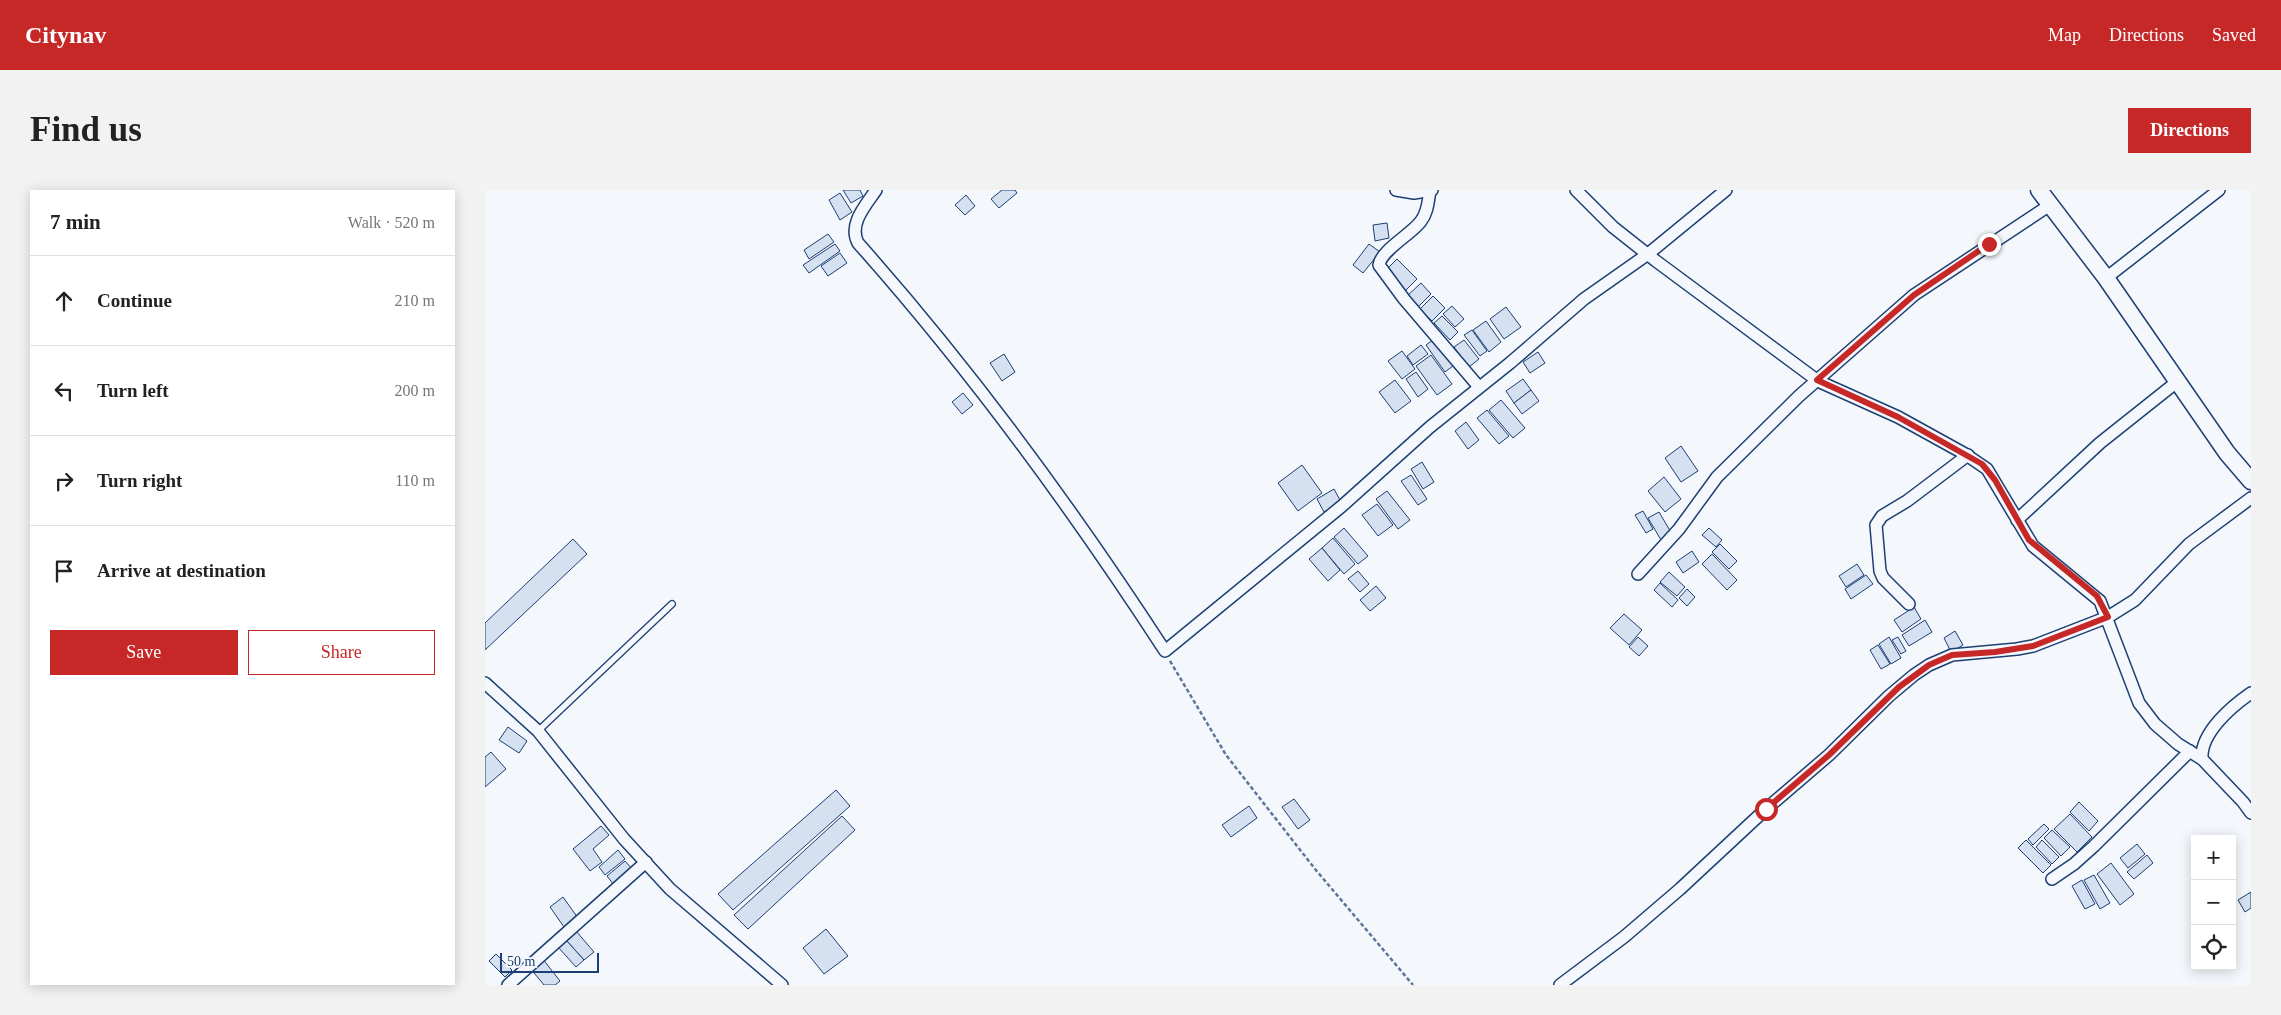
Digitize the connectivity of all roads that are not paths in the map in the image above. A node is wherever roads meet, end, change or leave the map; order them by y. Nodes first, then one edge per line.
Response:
1 (876, 190) edge
2 (1396, 190) edge
3 (1431, 190) edge
4 (1576, 190) edge
5 (1726, 190) edge
6 (2039, 190) edge
7 (2219, 190) edge
8 (2050, 205) junction
9 (1647, 254) junction
10 (2106, 278) junction
11 (1817, 380) junction
12 (2178, 381) junction
13 (1479, 387) junction
14 (1968, 455) junction
15 (2251, 481) edge
16 (2251, 498) edge
17 (2017, 520) junction
18 (1638, 574) dead end
19 (672, 604) dead end
20 (1909, 604) dead end
21 (2108, 617) junction
22 (485, 683) edge
23 (2251, 693) edge
24 (538, 731) junction
25 (2190, 751) junction
26 (2202, 759) junction
27 (2251, 814) edge
28 (646, 862) junction
29 (2052, 879) dead end
30 (774, 983) edge
31 (508, 985) edge
32 (1560, 985) edge

1 - 13 street
2 - 3 street
3 - 13 street
4 - 9 street
5 - 9 street
6 - 8 street
7 - 10 street
8 - 10 street
8 - 11 street
9 - 11 street
9 - 13 street
10 - 12 street
11 - 14 street
11 - 18 street
12 - 15 street
12 - 17 street
14 - 17 street
14 - 20 street
16 - 21 street
17 - 21 street
19 - 24 lane
21 - 25 street
21 - 32 street
22 - 24 street
23 - 26 street
24 - 28 street
25 - 26 street
25 - 29 street
26 - 27 street
28 - 30 street
28 - 31 street

